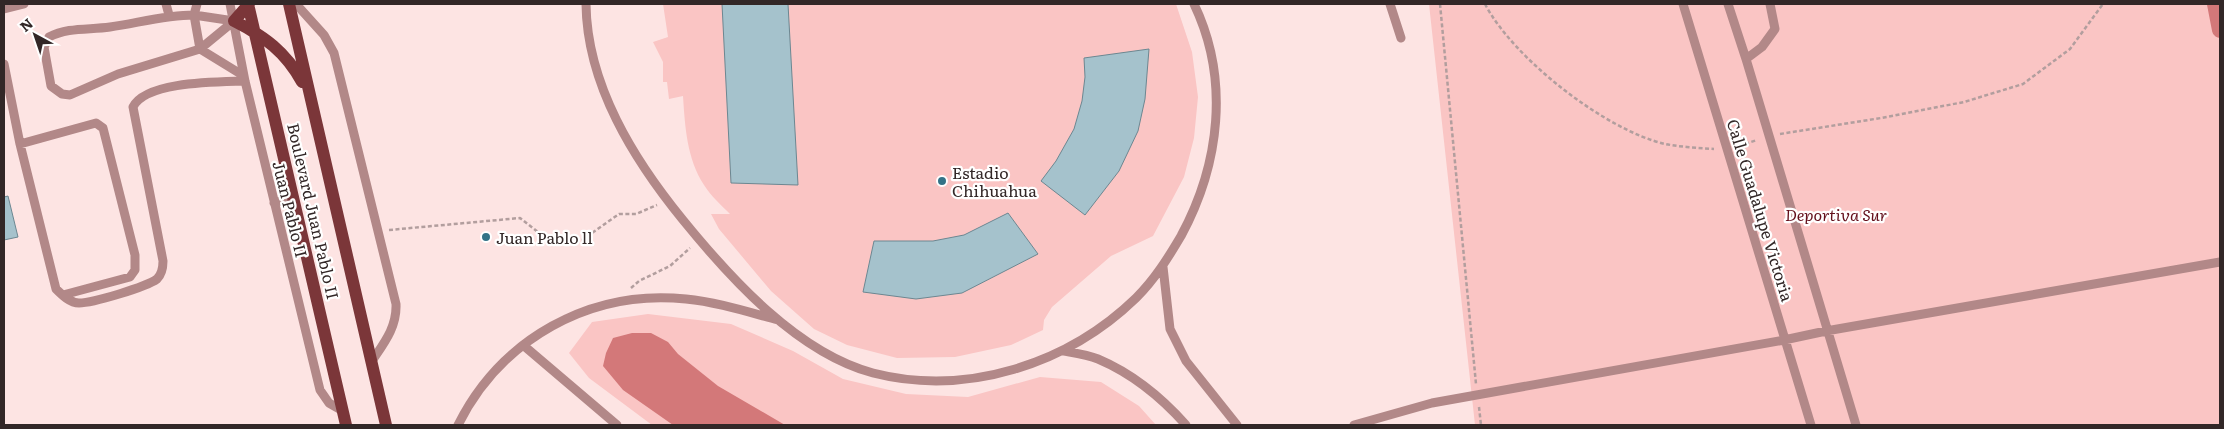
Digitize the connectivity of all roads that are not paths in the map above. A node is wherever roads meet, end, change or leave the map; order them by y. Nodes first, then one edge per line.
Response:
1 (24, 4) edge
2 (166, 4) edge
3 (197, 4) edge
4 (230, 4) edge
5 (249, 4) edge
6 (289, 4) edge
7 (296, 4) edge
8 (586, 4) edge
9 (1194, 4) edge
10 (1390, 4) edge
11 (1683, 4) edge
12 (1728, 4) edge
13 (1770, 4) edge
14 (4, 9) edge
15 (194, 14) junction
16 (169, 15) junction
17 (234, 21) junction
18 (256, 32) junction
19 (1401, 38) dead end
20 (200, 49) junction
21 (1746, 59) junction
22 (4, 64) edge
23 (245, 79) junction
24 (310, 96) junction
25 (20, 144) junction
26 (294, 197) junction
27 (274, 203) junction
28 (2220, 262) edge
29 (1163, 267) junction
30 (63, 295) junction
31 (779, 320) junction
32 (1826, 331) junction
33 (1784, 340) junction
34 (523, 345) junction
35 (1064, 351) junction
36 (372, 361) junction
37 (343, 411) junction
38 (346, 425) edge
39 (386, 425) edge
40 (458, 425) edge
41 (618, 425) edge
42 (1186, 425) edge
43 (1237, 425) edge
44 (1354, 425) edge
45 (1811, 425) edge
46 (1856, 425) edge

1 - 14 lane
2 - 16 lane
3 - 15 lane
4 - 17 lane, Juan Pablo II
5 - 17 main road
5 - 18 main road, Boulevard Juan Pablo II
6 - 24 main road, Boulevard Juan Pablo II
7 - 36 lane
8 - 31 lane
9 - 29 lane
10 - 19 lane
11 - 33 lane, Calle Guadalupe Victoria
12 - 21 lane, Calle Guadalupe Victoria
13 - 21 lane
15 - 16 lane
15 - 17 lane
15 - 20 lane
16 - 20 lane
17 - 18 main road
17 - 20 lane
17 - 23 lane, Juan Pablo II
18 - 24 main road
18 - 26 main road, Boulevard Juan Pablo II
20 - 23 lane
21 - 32 lane, Calle Guadalupe Victoria
22 - 25 lane
23 - 27 lane, Juan Pablo II
23 - 30 lane
24 - 36 main road, Boulevard Juan Pablo II
25 - 30 lane
25 - 30 lane
26 - 27 lane
26 - 37 main road, Boulevard Juan Pablo II
27 - 37 lane, Juan Pablo II
28 - 32 lane
29 - 35 lane
29 - 43 lane
31 - 34 lane
31 - 35 lane
32 - 33 lane
32 - 46 lane, Calle Guadalupe Victoria
33 - 44 lane
33 - 45 lane, Calle Guadalupe Victoria
34 - 40 lane
34 - 41 lane
35 - 42 lane
36 - 39 main road, Boulevard Juan Pablo II
37 - 38 main road, Boulevard Juan Pablo II

